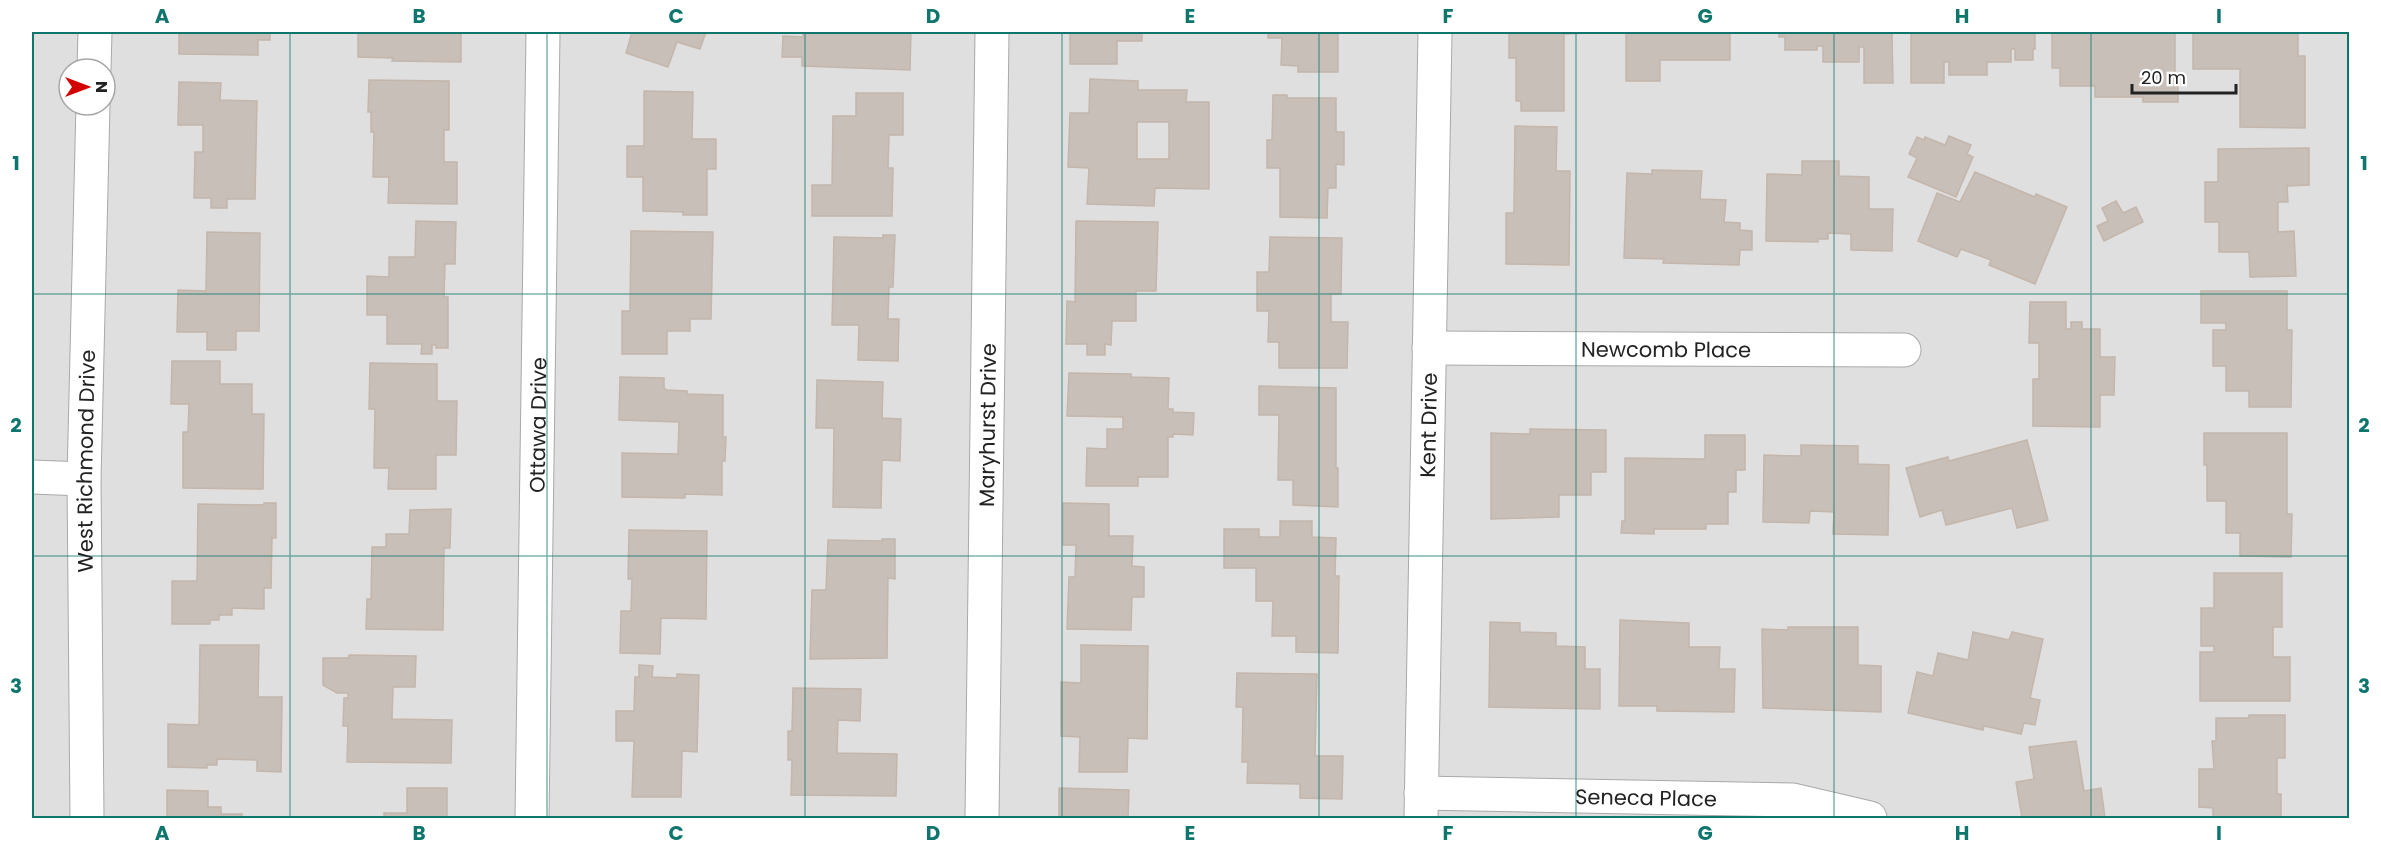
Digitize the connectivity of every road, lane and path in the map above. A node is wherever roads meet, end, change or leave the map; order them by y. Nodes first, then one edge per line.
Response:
1 (95, 32) edge
2 (543, 32) edge
3 (992, 32) edge
4 (1435, 32) edge
5 (94, 57) edge
6 (93, 117) edge
7 (1429, 348) junction
8 (1904, 350) dead end
9 (32, 477) edge
10 (84, 478) junction
11 (1421, 806) edge
12 (87, 819) edge
13 (532, 819) edge
14 (982, 819) edge
15 (1870, 819) edge

1 - 5 street
2 - 13 street, Ottawa Drive
3 - 14 street, Maryhurst Drive
4 - 7 street, Kent Drive
6 - 10 street, West Richmond Drive
7 - 8 street, Newcomb Place
7 - 11 street, Kent Drive
9 - 10 street
10 - 12 street, West Richmond Drive
11 - 15 street, Seneca Place

